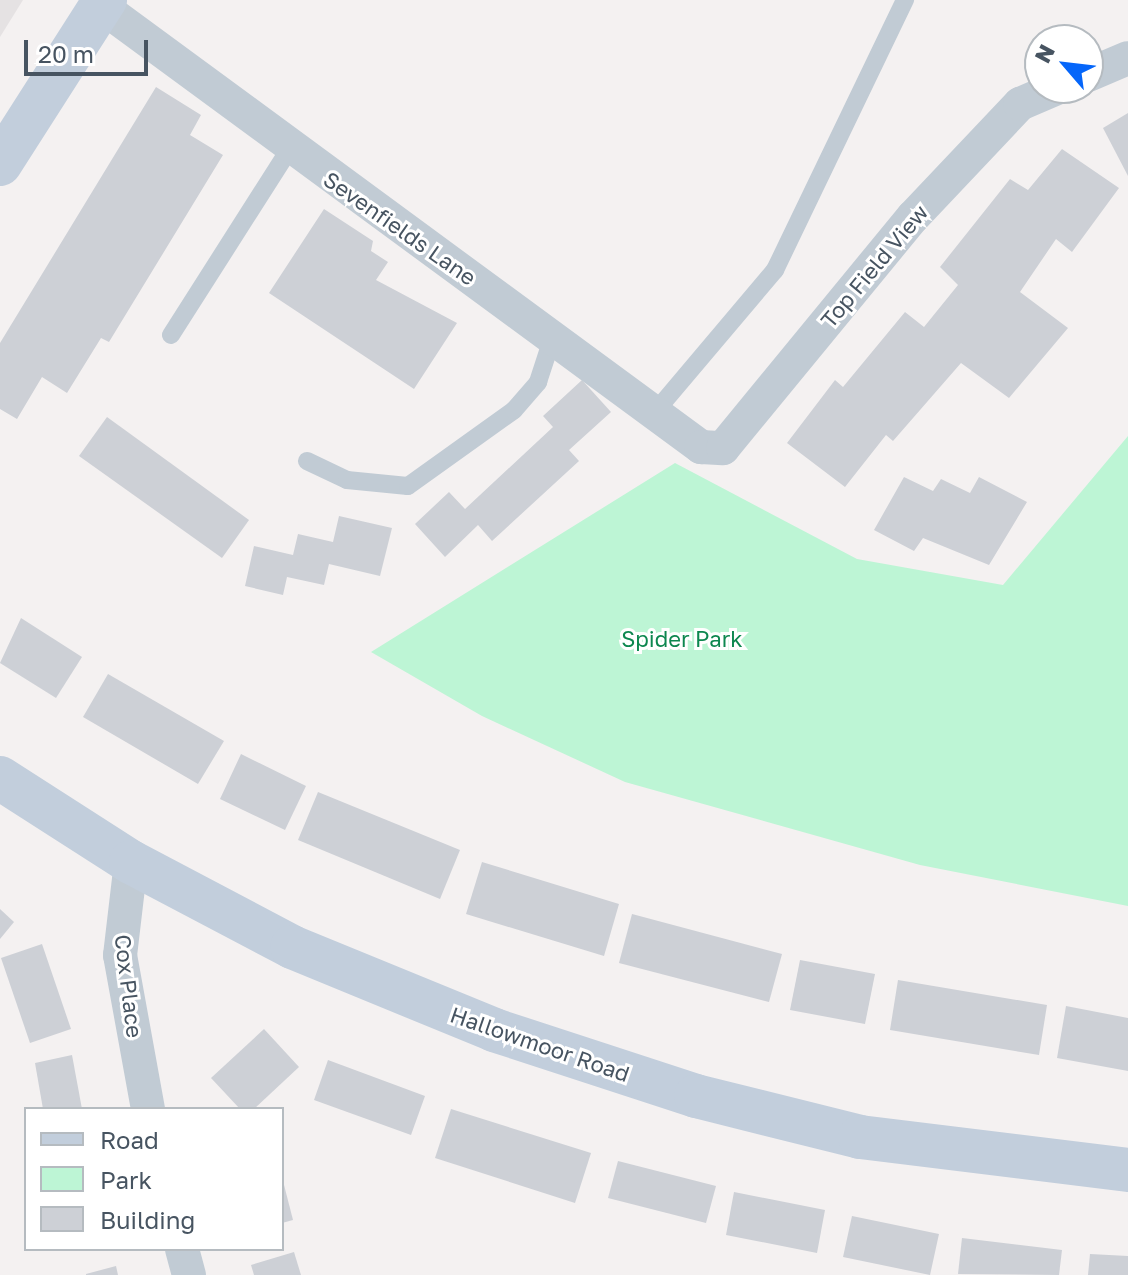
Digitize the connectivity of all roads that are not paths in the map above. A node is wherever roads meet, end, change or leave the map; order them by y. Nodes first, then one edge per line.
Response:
1 (905, 0) edge
2 (103, 3) edge
3 (1128, 58) edge
4 (1104, 68) edge
5 (1024, 102) edge
6 (289, 150) junction
7 (0, 164) edge
8 (171, 335) dead end
9 (553, 336) junction
10 (655, 412) junction
11 (701, 447) joint
12 (307, 461) dead end
13 (0, 778) edge
14 (131, 862) junction
15 (148, 1107) edge
16 (1128, 1170) edge
17 (183, 1251) edge
18 (189, 1275) edge

1 - 10 lane
2 - 6 street, Sevenfields Lane
2 - 7 street
3 - 4 street
5 - 11 street, Top Field View
6 - 8 lane
6 - 9 street, Sevenfields Lane
9 - 10 street, Sevenfields Lane
9 - 12 lane
10 - 11 street, Sevenfields Lane
13 - 14 street, Hallowmoor Road
14 - 15 street, Cox Place
14 - 16 street, Hallowmoor Road
17 - 18 street

